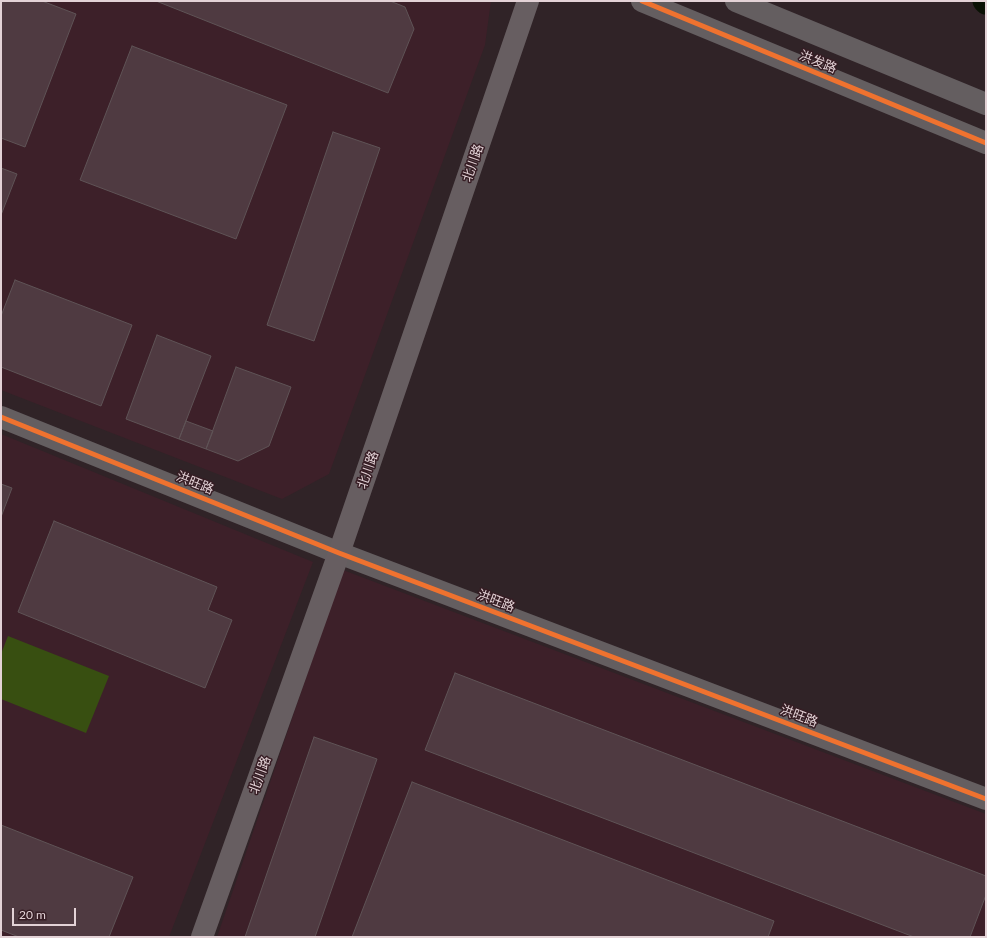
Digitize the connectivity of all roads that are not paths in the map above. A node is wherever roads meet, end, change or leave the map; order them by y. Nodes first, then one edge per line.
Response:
1 (528, 1) edge
2 (642, 1) edge
3 (736, 1) edge
4 (986, 104) edge
5 (986, 143) edge
6 (1, 417) edge
7 (339, 553) junction
8 (986, 799) edge
9 (202, 937) edge

1 - 7 main road, 北川路
2 - 5 street, 洪发路
3 - 4 street, 洪发路
6 - 7 street, 洪旺路
7 - 8 street, 洪旺路
7 - 9 main road, 北川路

